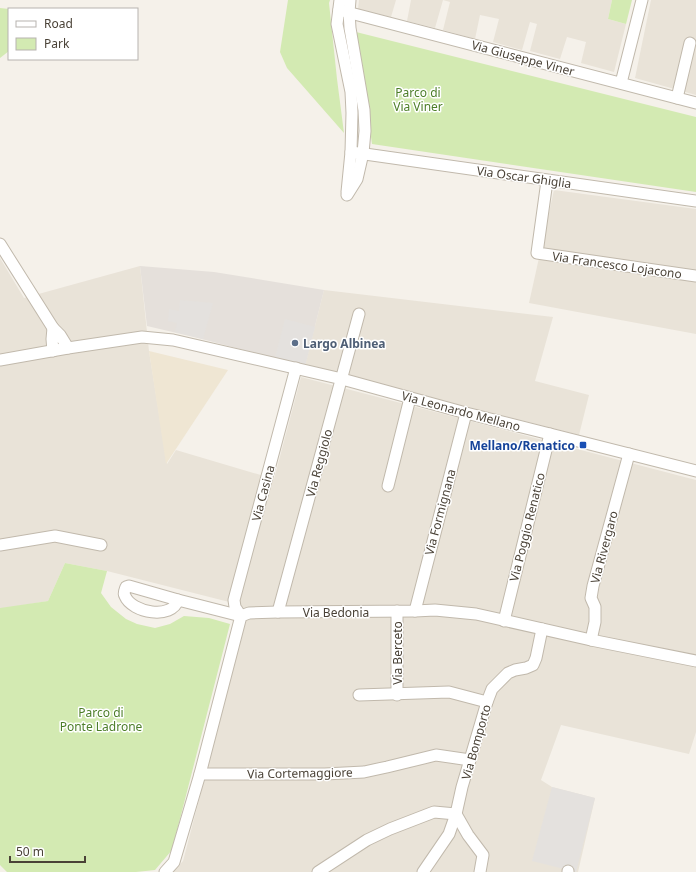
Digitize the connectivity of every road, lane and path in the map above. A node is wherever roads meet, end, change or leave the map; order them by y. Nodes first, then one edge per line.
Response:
1 (350, 0) edge
2 (642, 0) edge
3 (343, 7) edge
4 (690, 43) dead end
5 (621, 83) junction
6 (677, 98) junction
7 (696, 103) edge
8 (351, 152) junction
9 (363, 153) junction
10 (547, 181) junction
11 (696, 202) edge
12 (0, 244) edge
13 (696, 276) edge
14 (359, 314) dead end
15 (53, 328) junction
16 (68, 348) junction
17 (54, 351) junction
18 (0, 360) edge
19 (296, 368) junction
20 (342, 379) junction
21 (410, 398) junction
22 (466, 413) junction
23 (550, 434) junction
24 (629, 454) junction
25 (696, 471) edge
26 (388, 486) dead end
27 (0, 545) edge
28 (101, 545) dead end
29 (178, 600) dead end
30 (397, 611) junction
31 (415, 611) junction
32 (278, 612) junction
33 (241, 616) junction
34 (504, 621) junction
35 (542, 630) junction
36 (591, 640) junction
37 (696, 661) edge
38 (397, 694) junction
39 (359, 696) dead end
40 (487, 702) junction
41 (470, 760) junction
42 (200, 774) junction
43 (456, 814) junction
44 (164, 872) edge
45 (318, 872) edge
46 (423, 872) edge
47 (480, 872) edge

1 - 3 street
2 - 5 street
3 - 5 street, Via Giuseppe Viner
3 - 8 street
3 - 9 street
4 - 6 street
5 - 6 street, Via Giuseppe Viner
6 - 7 street, Via Giuseppe Viner
8 - 9 street, Via Oscar Ghiglia
8 - 9 street
9 - 10 street, Via Oscar Ghiglia
10 - 11 street, Via Oscar Ghiglia
10 - 13 street, Via Francesco Lojacono
12 - 15 street
14 - 20 street, Via Reggiolo
15 - 16 street
15 - 17 street
16 - 17 street, Via Leonardo Mellano
16 - 19 street, Via Leonardo Mellano
17 - 18 street, Via Leonardo Mellano
19 - 20 street, Via Leonardo Mellano
19 - 33 street, Via Casina
20 - 21 street, Via Leonardo Mellano
20 - 32 street, Via Reggiolo
21 - 22 street, Via Leonardo Mellano
21 - 26 street
22 - 23 street, Via Leonardo Mellano
22 - 31 street, Via Formignana
23 - 24 street, Via Leonardo Mellano
23 - 34 street, Via Poggio Renatico
24 - 25 street, Via Leonardo Mellano
24 - 36 street, Via Rivergaro
27 - 28 street
29 - 33 street
30 - 31 street, Via Bedonia
30 - 32 street, Via Bedonia
30 - 38 street, Via Berceto
31 - 34 street, Via Bedonia
32 - 33 street, Via Bedonia
33 - 42 street
34 - 35 street, Via Bedonia
35 - 36 street, Via Bedonia
35 - 40 street, Via Bomporto
36 - 37 street, Via Bedonia
38 - 39 street, Via Berceto
38 - 40 street, Via Berceto
40 - 41 street, Via Bomporto
41 - 42 street, Via Cortemaggiore
41 - 43 street, Via Bomporto
42 - 44 street
43 - 45 street
43 - 46 street, Via Bomporto
43 - 47 street

